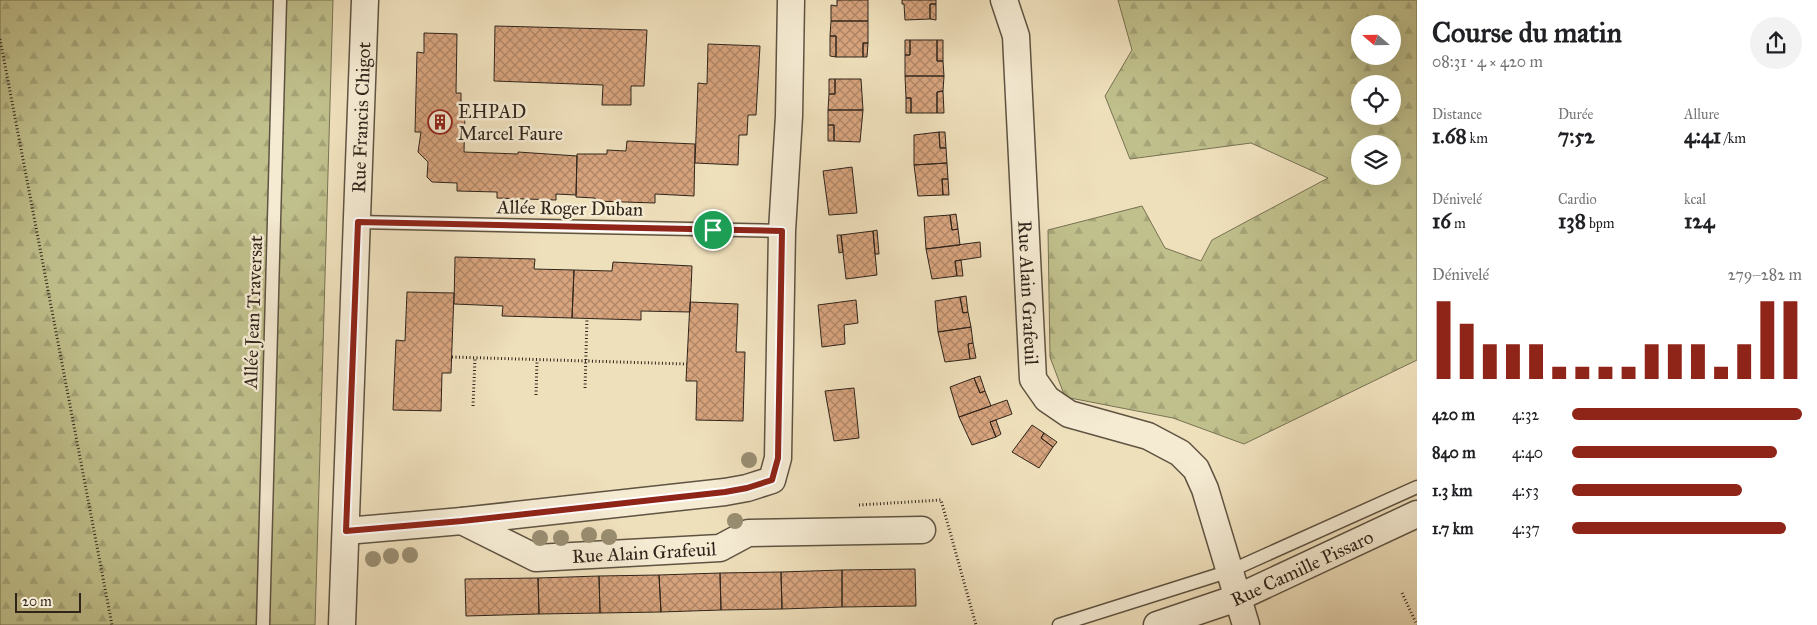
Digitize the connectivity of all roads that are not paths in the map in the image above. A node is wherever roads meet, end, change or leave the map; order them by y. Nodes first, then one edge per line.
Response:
1 (280, 0) edge
2 (365, 0) edge
3 (791, 0) edge
4 (1004, 0) edge
5 (358, 222) junction
6 (782, 231) junction
7 (1417, 487) edge
8 (1417, 514) edge
9 (462, 521) junction
10 (922, 530) dead end
11 (346, 531) junction
12 (1230, 572) junction
13 (1237, 598) junction
14 (262, 625) edge
15 (342, 625) edge
16 (1059, 625) edge
17 (1157, 625) edge
18 (1246, 625) edge

1 - 14 lane, Allée Jean Traversat
2 - 5 street, Rue Francis Chigot
3 - 6 street
4 - 12 street, Rue Alain Grafeuil
5 - 6 lane, Allée Roger Duban
5 - 11 street, Rue Francis Chigot
6 - 9 street
7 - 12 lane
8 - 13 street, Rue Camille Pissaro
9 - 10 street, Rue Alain Grafeuil
9 - 11 street
11 - 15 street, Rue Francis Chigot
12 - 13 street, Rue Alain Grafeuil
12 - 16 lane
13 - 17 street, Rue Camille Pissaro
13 - 18 street, Rue Alain Grafeuil

